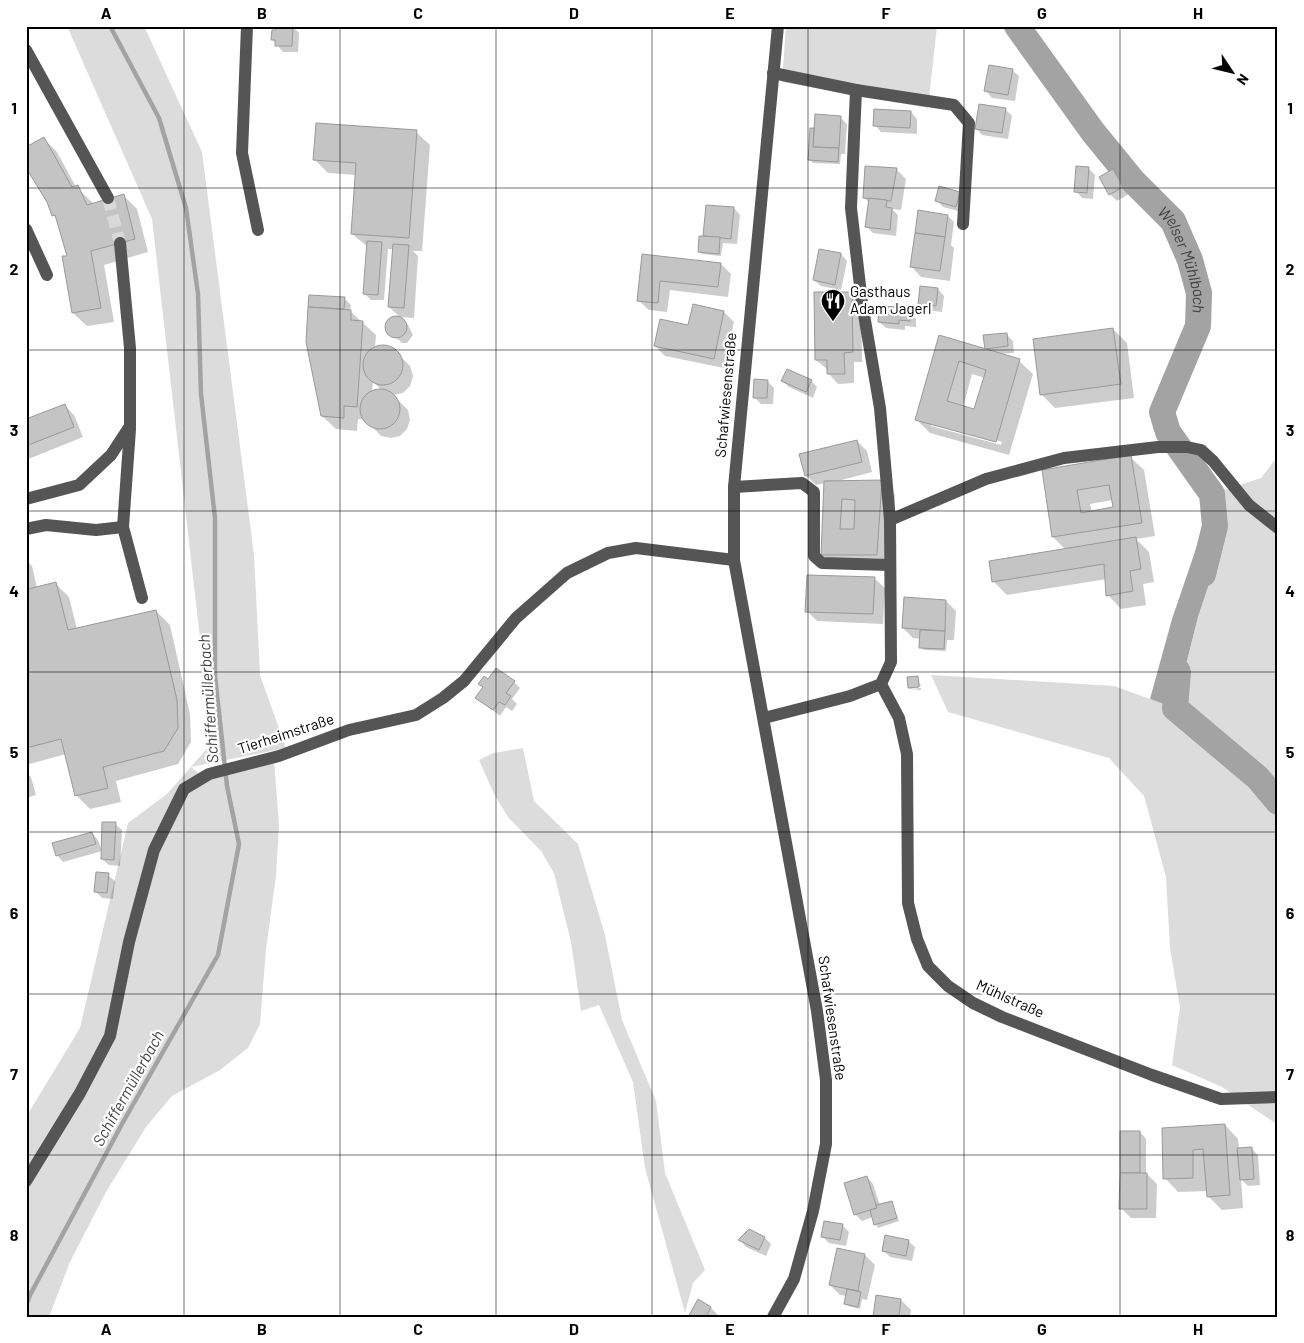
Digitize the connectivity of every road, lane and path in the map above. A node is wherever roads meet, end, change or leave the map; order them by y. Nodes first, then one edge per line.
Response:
1 (247, 26) edge
2 (778, 26) edge
3 (26, 50) edge
4 (773, 73) junction
5 (856, 90) junction
6 (108, 198) tunnel mouth
7 (963, 224) dead end
8 (26, 229) edge
9 (258, 230) dead end
10 (120, 243) tunnel mouth
11 (47, 275) dead end
12 (130, 426) junction
13 (734, 487) junction
14 (26, 499) edge
15 (890, 520) junction
16 (123, 527) junction
17 (1278, 528) edge
18 (26, 529) edge
19 (734, 560) junction
20 (890, 565) junction
21 (142, 598) dead end
22 (881, 684) junction
23 (764, 718) junction
24 (1278, 1097) edge
25 (26, 1181) edge
26 (773, 1317) edge

1 - 9 street
2 - 4 street, Schafwiesenstraße
3 - 6 street
4 - 5 street
4 - 13 street, Schafwiesenstraße
5 - 7 street
5 - 15 street
8 - 11 street
10 - 12 street
12 - 14 street
12 - 16 street
13 - 19 street, Schafwiesenstraße
13 - 20 street
15 - 17 street
15 - 20 street
16 - 18 street
16 - 21 street
19 - 23 street, Schafwiesenstraße
19 - 25 street, Tierheimstraße
20 - 22 street
22 - 23 street
22 - 24 street, Mühlstraße
23 - 26 street, Schafwiesenstraße

